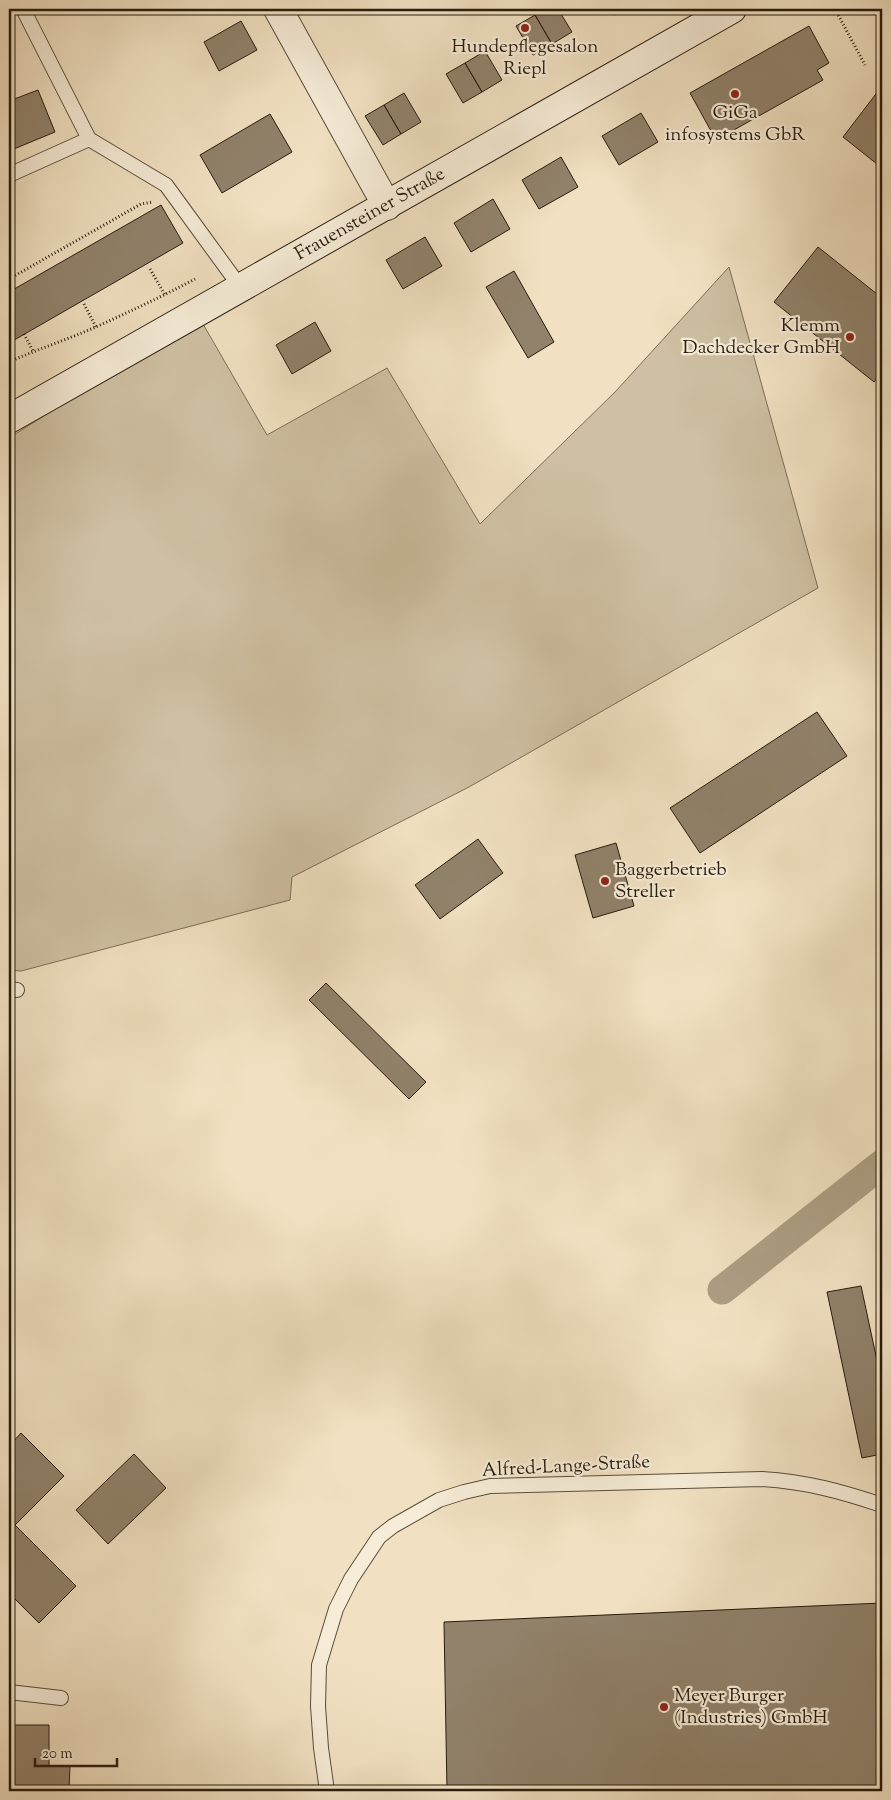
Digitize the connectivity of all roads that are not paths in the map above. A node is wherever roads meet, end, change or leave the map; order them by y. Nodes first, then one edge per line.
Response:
1 (23, 9) edge
2 (278, 9) edge
3 (732, 9) edge
4 (89, 138) junction
5 (9, 175) edge
6 (387, 206) junction
7 (241, 288) junction
8 (9, 420) edge
9 (882, 1505) edge
10 (9, 1692) edge
11 (61, 1698) dead end
12 (327, 1791) edge

1 - 4 lane
2 - 6 main road
3 - 6 main road, Frauensteiner Straße
4 - 5 lane
4 - 7 lane
6 - 7 main road, Frauensteiner Straße
7 - 8 main road, Frauensteiner Straße
9 - 12 lane, Alfred-Lange-Straße
10 - 11 lane

